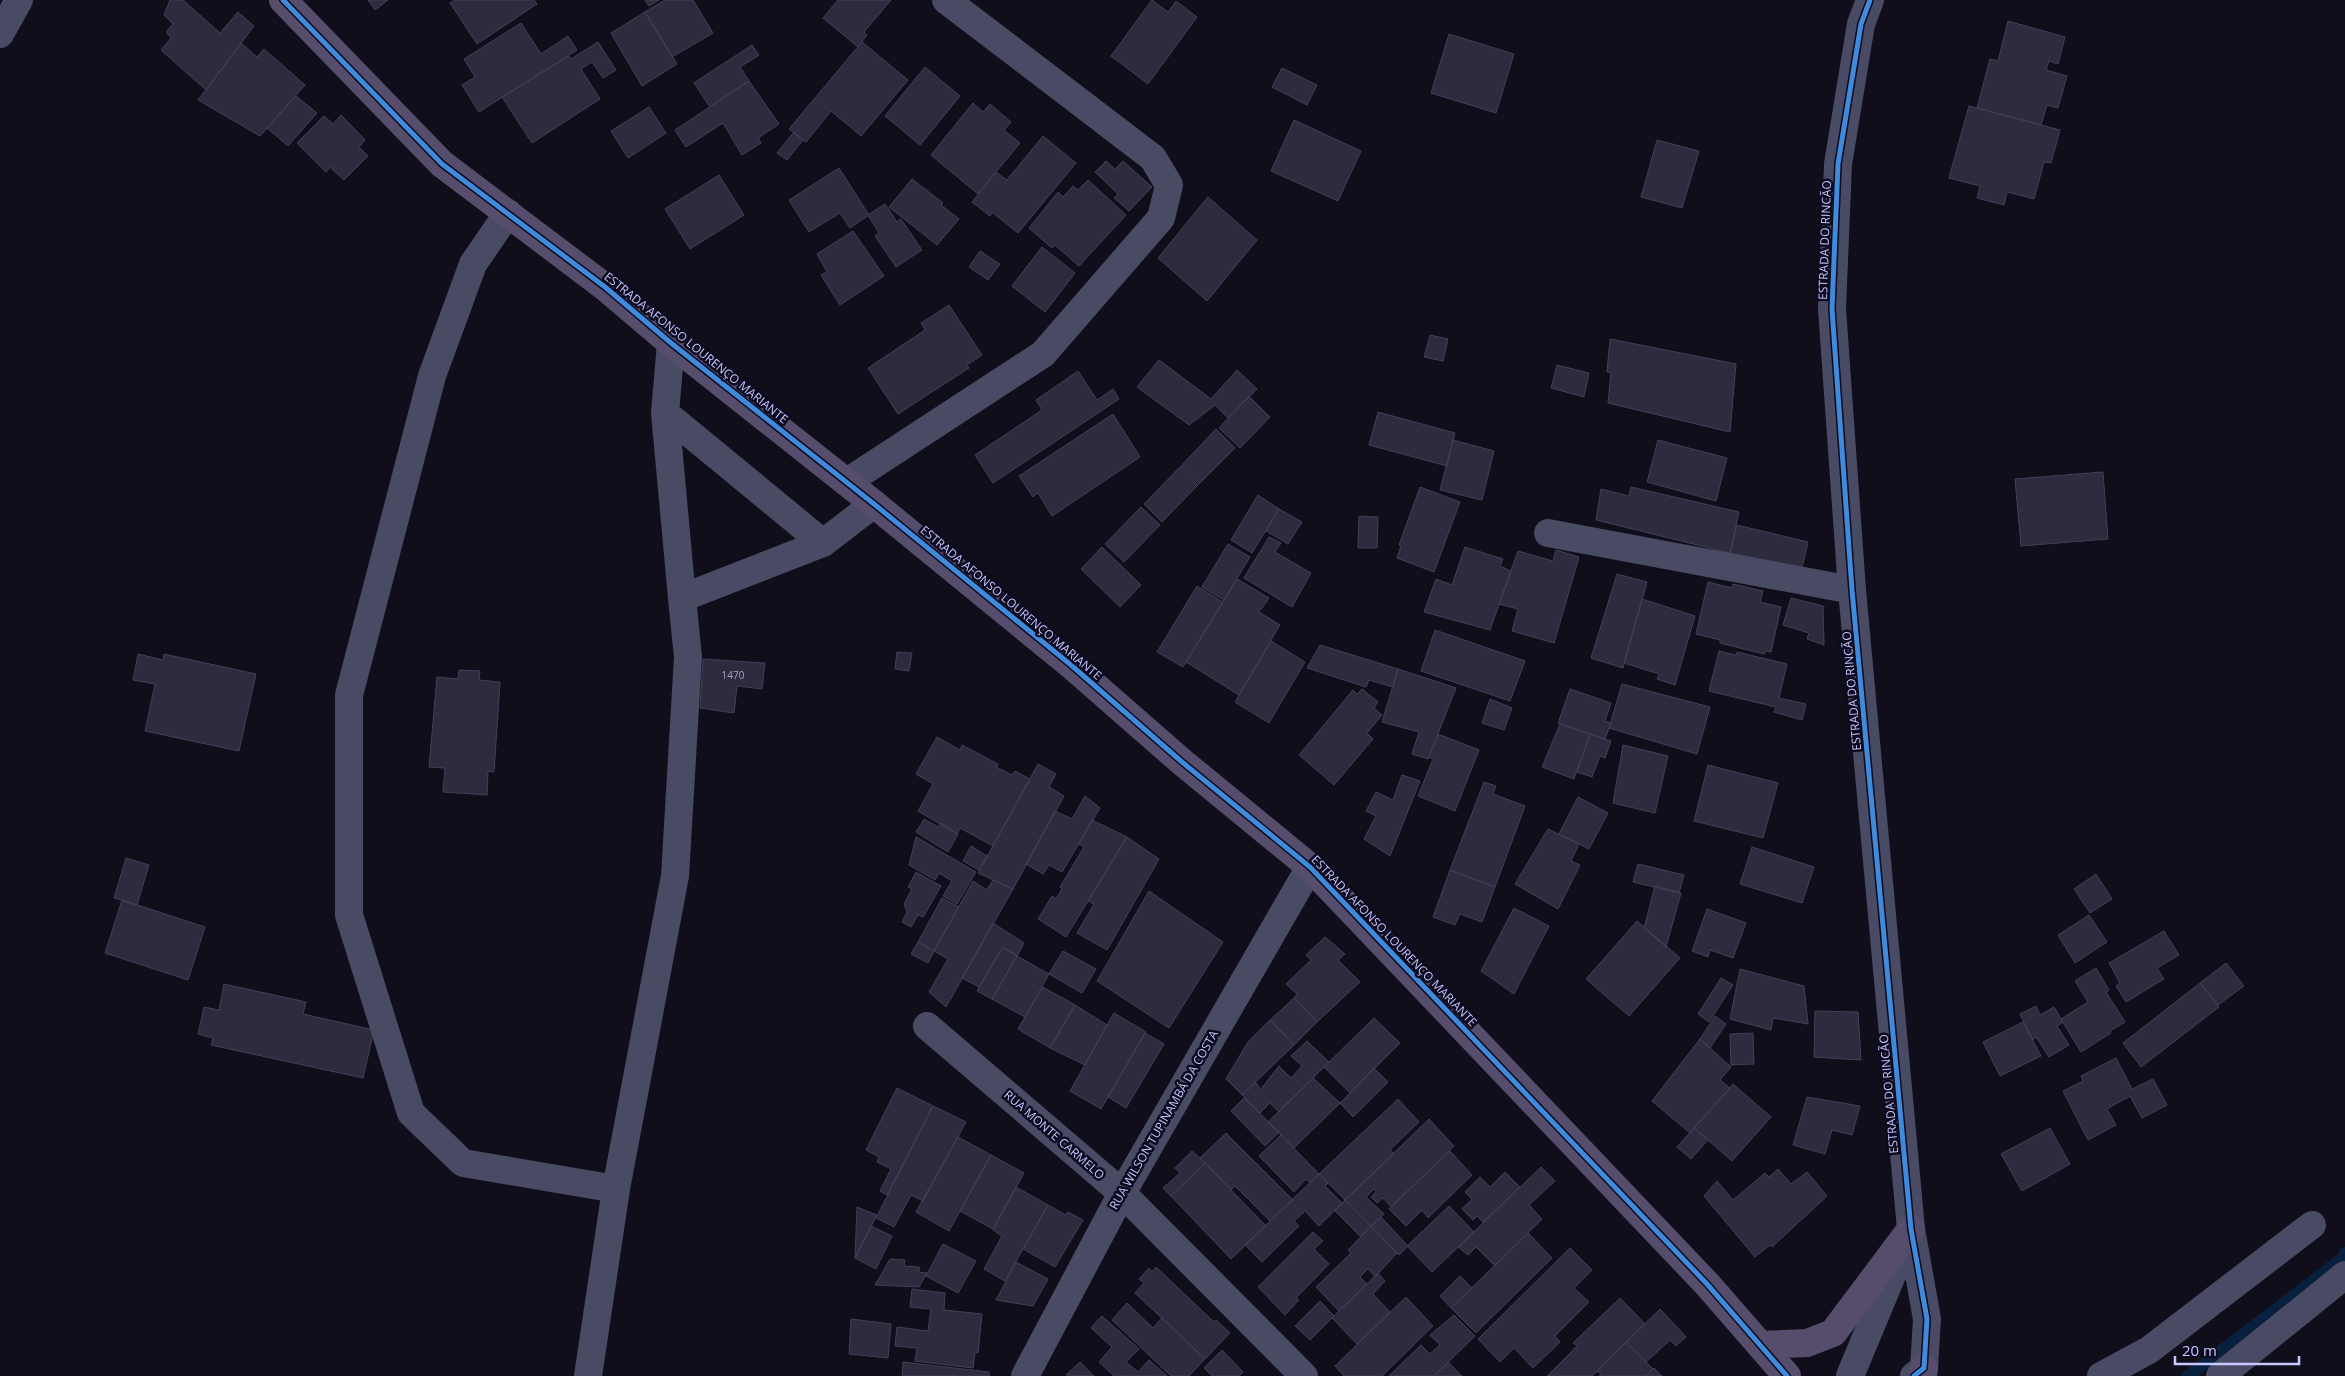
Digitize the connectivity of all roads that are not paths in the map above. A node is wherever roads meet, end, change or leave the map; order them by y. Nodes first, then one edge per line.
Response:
1 (19, 0) edge
2 (284, 0) edge
3 (946, 0) edge
4 (1870, 0) edge
5 (0, 34) edge
6 (508, 213) junction
7 (671, 343) junction
8 (665, 413) junction
9 (847, 482) junction
10 (874, 504) junction
11 (1548, 533) dead end
12 (823, 543) junction
13 (1852, 590) junction
14 (682, 598) junction
15 (1310, 867) junction
16 (927, 1026) dead end
17 (616, 1189) junction
18 (1122, 1192) junction
19 (2312, 1225) dead end
20 (1911, 1229) junction
21 (2345, 1276) edge
22 (1760, 1345) junction
23 (1920, 1373) edge
24 (588, 1376) edge
25 (1025, 1376) edge
26 (1304, 1376) edge
27 (1787, 1376) edge
28 (1850, 1376) edge
29 (2101, 1376) edge
30 (2220, 1376) edge

1 - 5 street
2 - 6 main road, ESTRADA AFONSO LOURENÇO MARIANTE
3 - 9 street
4 - 13 street, ESTRADA DO RINCÃO
6 - 7 main road, ESTRADA AFONSO LOURENÇO MARIANTE
6 - 17 street
7 - 8 street
7 - 9 main road, ESTRADA AFONSO LOURENÇO MARIANTE
8 - 12 street
8 - 14 street
9 - 10 main road, ESTRADA AFONSO LOURENÇO MARIANTE
10 - 12 street
10 - 15 main road, ESTRADA AFONSO LOURENÇO MARIANTE
11 - 13 street
12 - 14 street
13 - 20 street, ESTRADA DO RINCÃO
14 - 17 street
15 - 18 street, RUA WILSON TUPINAMBÁ DA COSTA
15 - 22 main road, ESTRADA AFONSO LOURENÇO MARIANTE
16 - 18 street, RUA MONTE CARMELO
17 - 24 street
18 - 25 street, RUA WILSON TUPINAMBÁ DA COSTA
18 - 26 street, RUA MONTE CARMELO
19 - 29 street
20 - 22 main road
20 - 23 street, ESTRADA DO RINCÃO
20 - 28 street, ESTRADA DO RINCÃO
21 - 30 street
22 - 27 main road, ESTRADA AFONSO LOURENÇO MARIANTE

